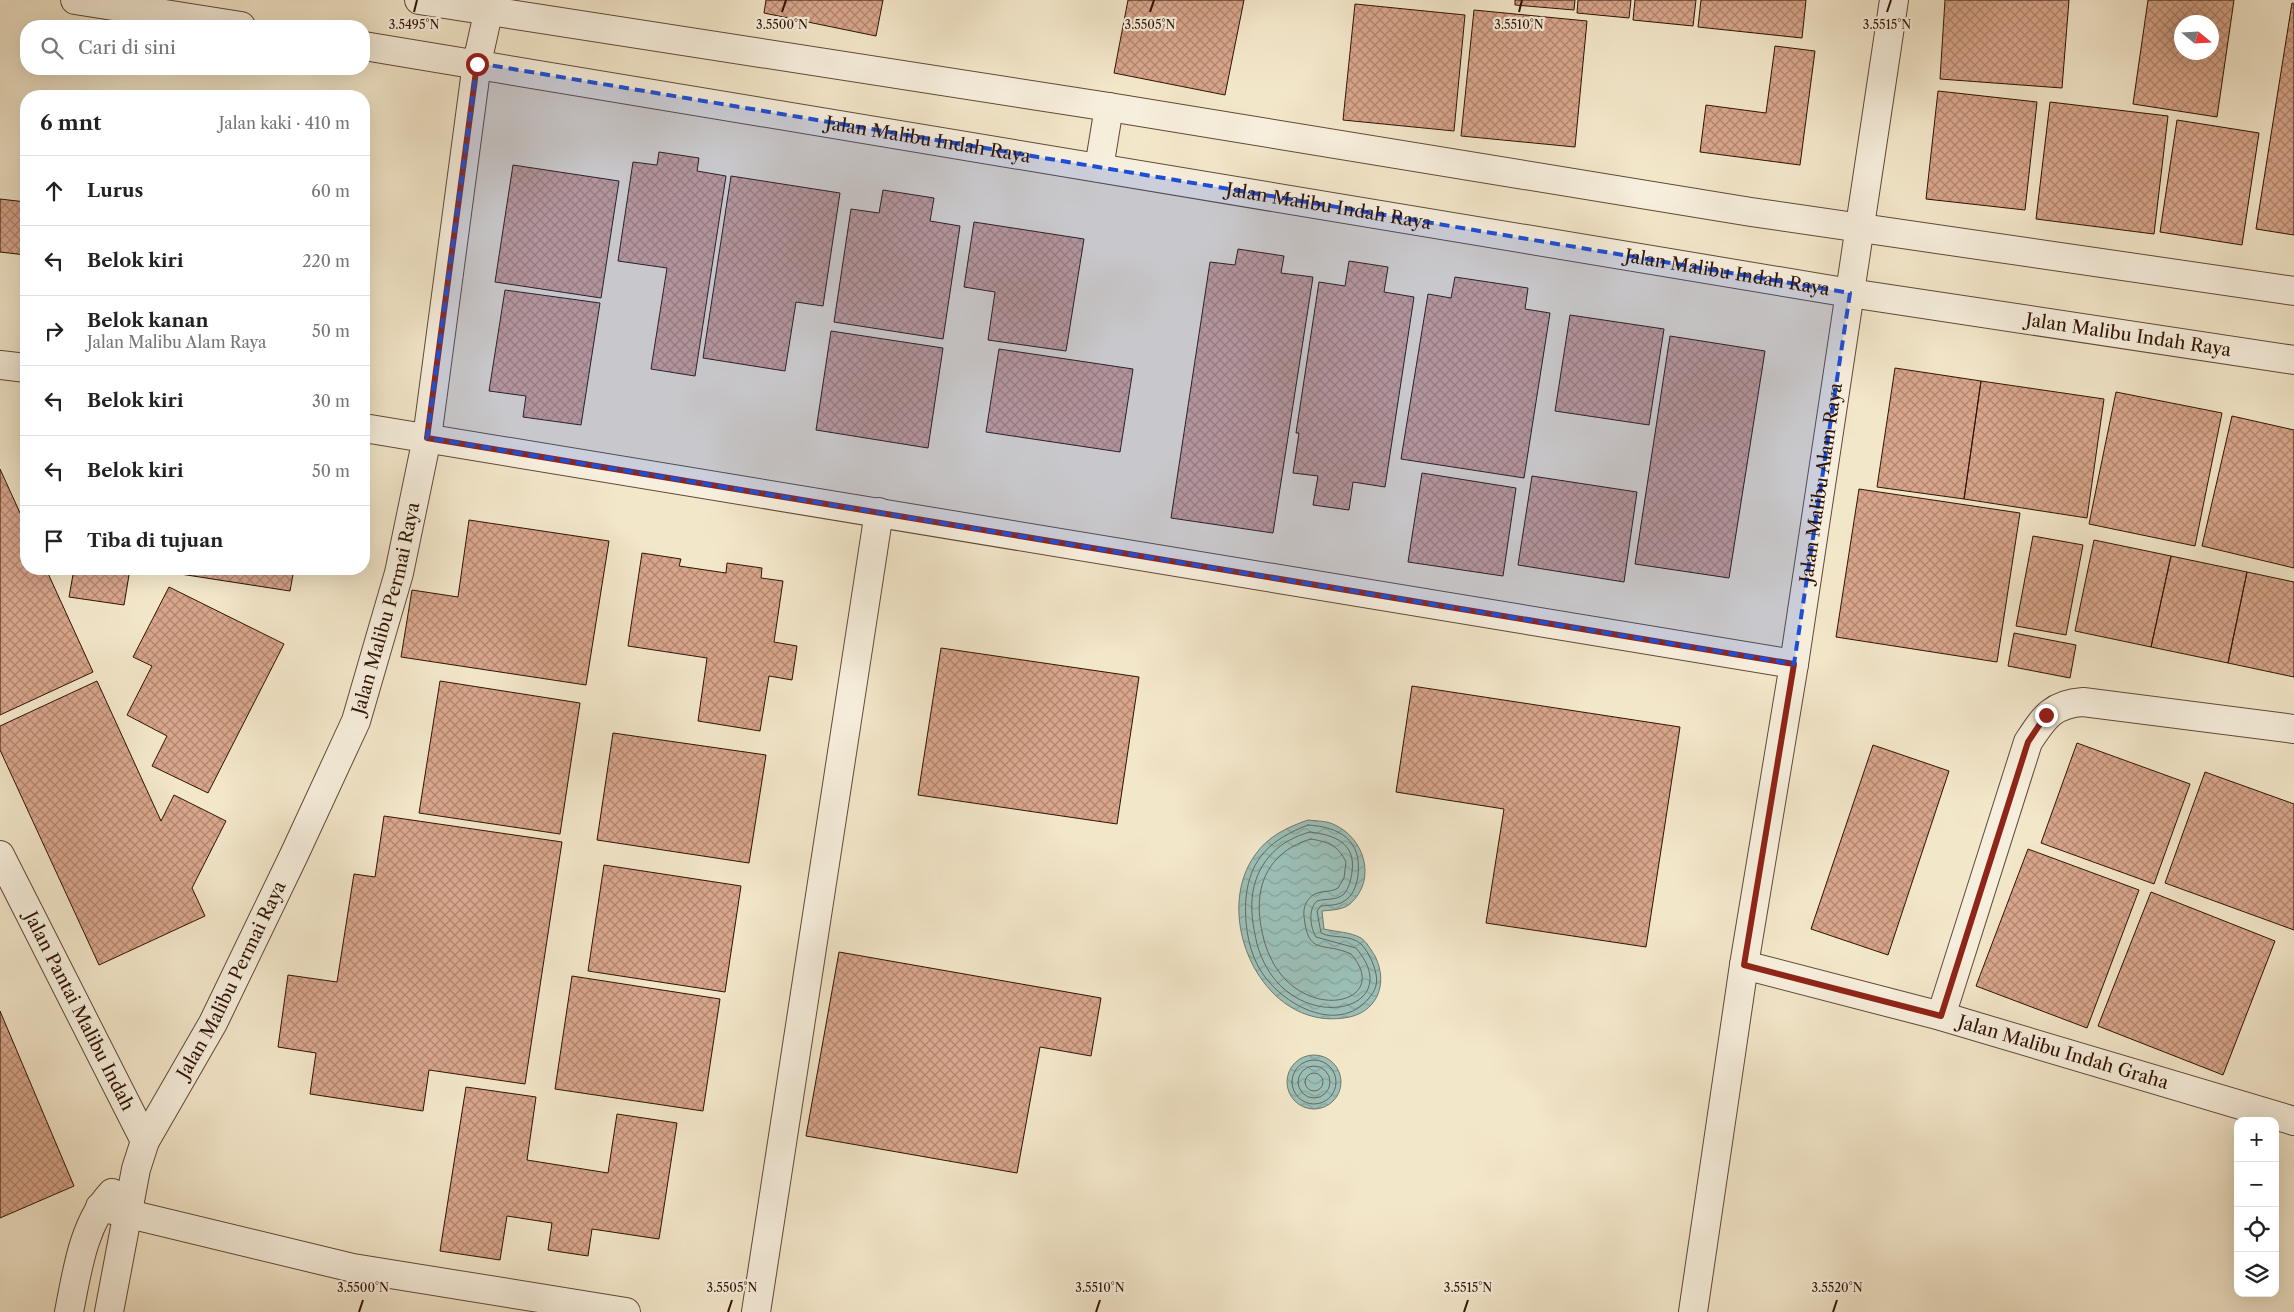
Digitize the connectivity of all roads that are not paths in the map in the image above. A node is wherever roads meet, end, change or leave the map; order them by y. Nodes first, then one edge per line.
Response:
1 (75, 0) edge
2 (419, 0) edge
3 (1894, 0) edge
4 (490, 6) edge
5 (203, 20) edge
6 (370, 47) edge
7 (477, 64) junction
8 (1109, 107) junction
9 (1099, 168) junction
10 (1860, 227) junction
11 (2294, 291) edge
12 (1850, 293) junction
13 (2294, 360) edge
14 (0, 365) edge
15 (20, 367) edge
16 (370, 429) edge
17 (427, 438) junction
18 (879, 512) junction
19 (1794, 664) junction
20 (2294, 729) edge
21 (0, 855) edge
22 (1744, 965) junction
23 (1941, 1016) junction
24 (2292, 1115) edge
25 (144, 1141) junction
26 (136, 1169) junction
27 (100, 1207) junction
28 (128, 1213) junction
29 (68, 1312) edge
30 (109, 1312) edge
31 (626, 1312) edge
32 (756, 1312) edge
33 (1693, 1312) edge

1 - 5 street
2 - 4 street
3 - 10 street, Jalan Malibu Alam Raya
4 - 7 street, Jalan Malibu Permai Raya
4 - 8 street
6 - 7 street, Jalan Malibu Indah Raya
7 - 9 street, Jalan Malibu Indah Raya
7 - 17 street, Jalan Malibu Permai Raya
8 - 9 street
8 - 10 street
9 - 12 street, Jalan Malibu Indah Raya
10 - 11 street
10 - 12 street, Jalan Malibu Alam Raya
12 - 13 street, Jalan Malibu Indah Raya
12 - 19 street, Jalan Malibu Alam Raya
14 - 15 street
16 - 17 street
17 - 18 street
17 - 25 street, Jalan Malibu Permai Raya
18 - 19 street
18 - 32 street
19 - 22 street, Jalan Malibu Alam Raya
20 - 23 street
21 - 25 street, Jalan Pantai Malibu Indah
22 - 23 street, Jalan Malibu Indah Graha
22 - 33 street, Jalan Malibu Alam Raya
23 - 24 street, Jalan Malibu Indah Graha
25 - 26 street, Jalan Malibu Permai Raya
26 - 27 street
26 - 28 street
27 - 28 street
27 - 29 street
28 - 30 street
28 - 31 street

